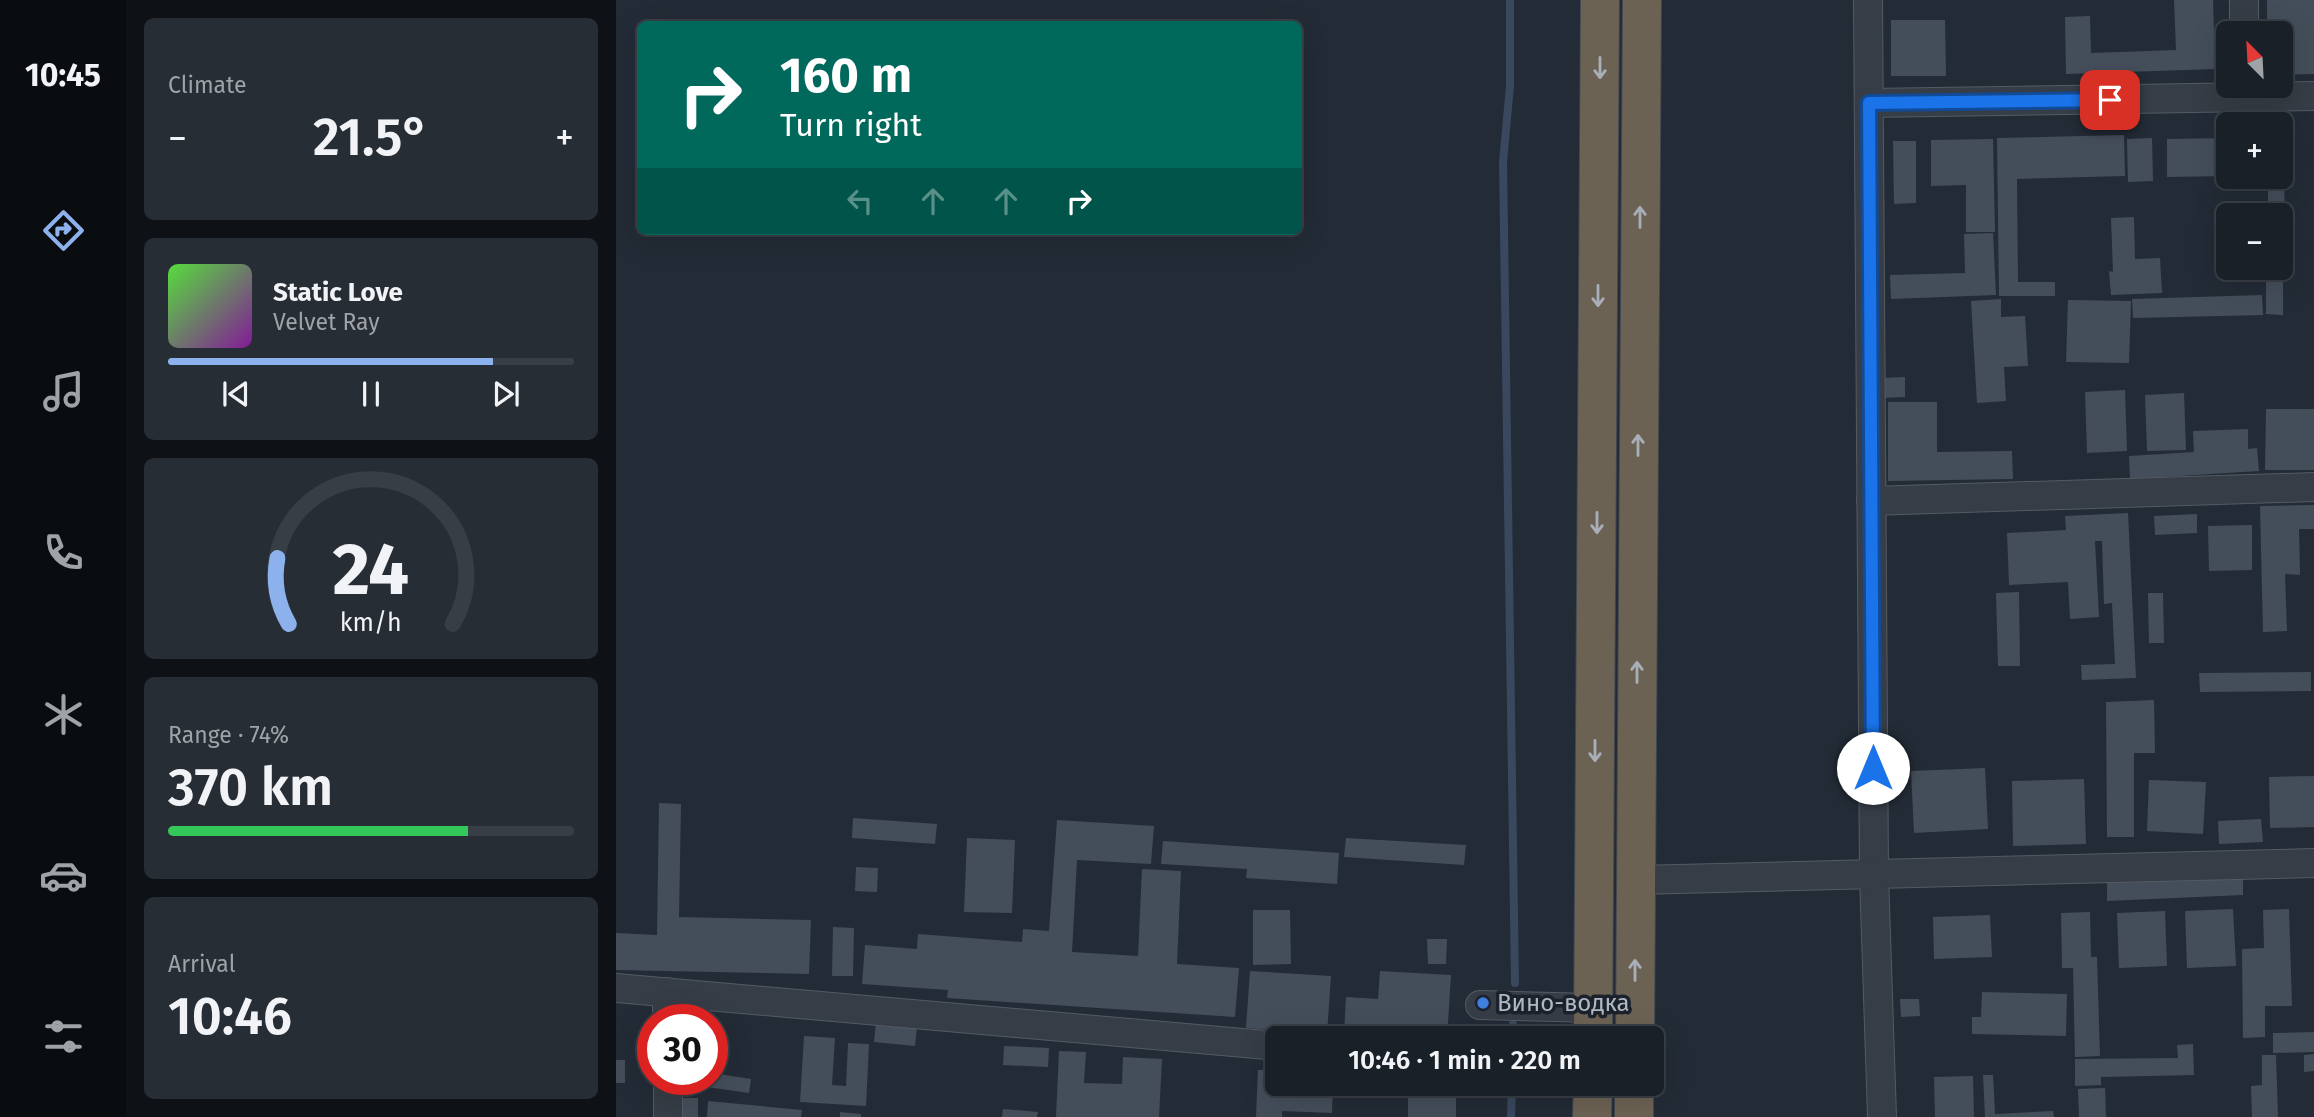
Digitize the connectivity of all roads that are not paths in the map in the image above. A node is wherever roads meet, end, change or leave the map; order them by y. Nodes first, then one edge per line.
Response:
1 (1600, 0) edge
2 (1642, 0) edge
3 (1868, 0) edge
4 (2244, 0) edge
5 (2244, 21) edge
6 (2216, 93) edge
7 (2293, 95) edge
8 (2314, 96) edge
9 (1869, 103) junction
10 (2314, 487) edge
11 (1871, 501) junction
12 (2314, 863) edge
13 (1874, 874) junction
14 (1636, 880) junction
15 (616, 988) edge
16 (667, 992) junction
17 (667, 1004) edge
18 (1480, 1004) dead end
19 (1593, 1023) edge
20 (1634, 1026) edge
21 (1265, 1045) edge
22 (668, 1095) edge
23 (1592, 1096) edge
24 (1634, 1096) edge
25 (668, 1117) edge
26 (1592, 1117) edge
27 (1634, 1117) edge
28 (1882, 1117) edge

1 -> 19 highway
14 -> 2 highway
3 - 9 street
4 - 5 street
6 - 9 street
7 - 8 street
9 - 11 street
10 - 11 street
11 - 13 street
12 - 13 street
13 - 14 street
13 - 28 street
20 -> 14 highway
15 - 16 street
16 - 17 street
16 - 21 street
18 - 19 street
22 - 25 street
23 - 26 highway
24 - 27 highway

